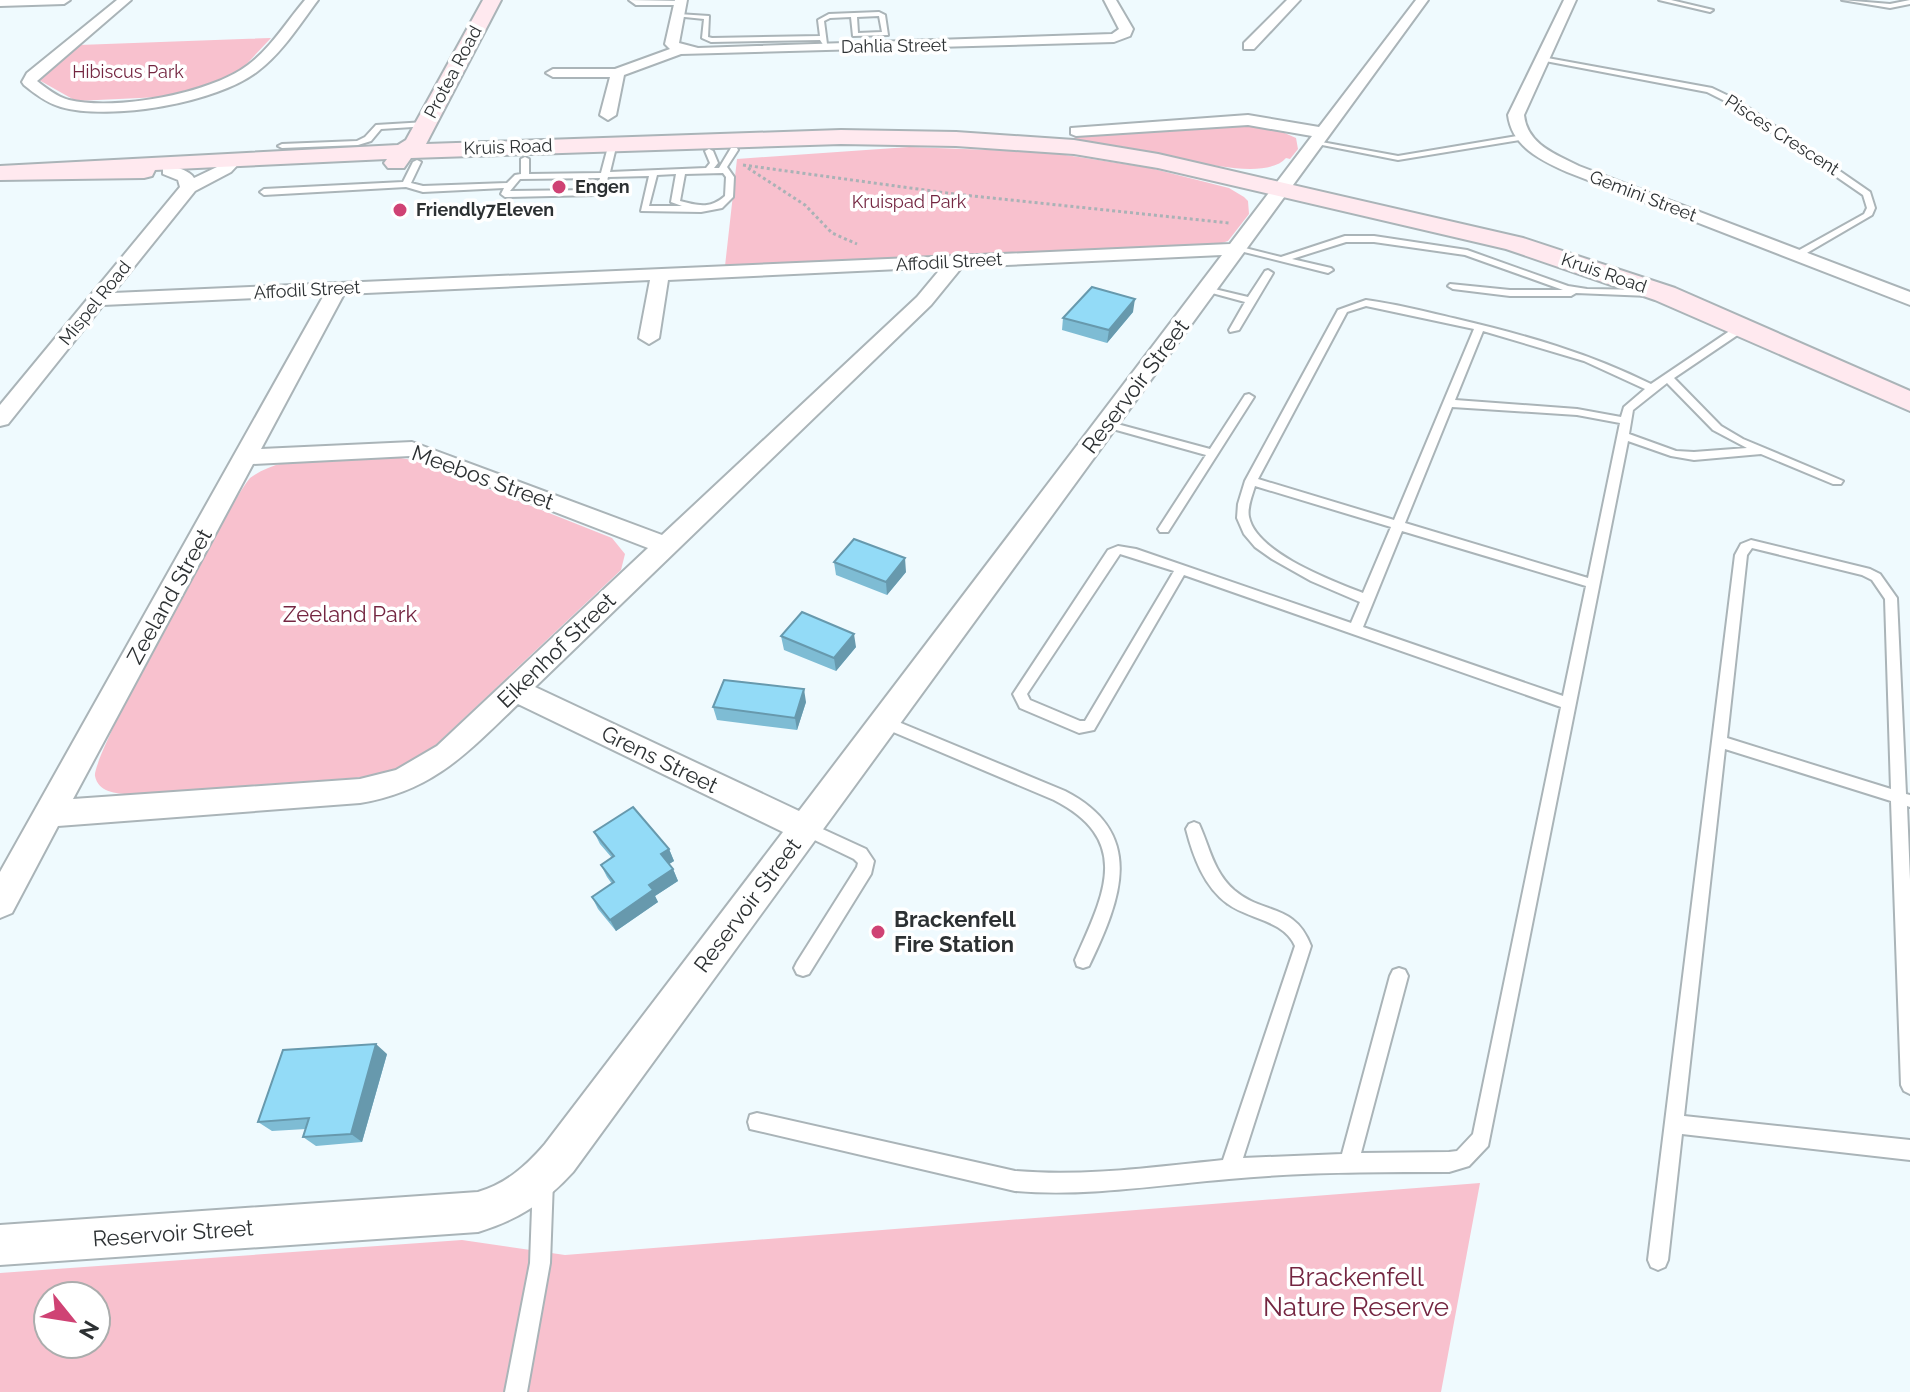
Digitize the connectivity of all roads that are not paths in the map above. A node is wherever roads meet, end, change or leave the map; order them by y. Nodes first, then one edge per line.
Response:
1 (64, 0) edge
2 (125, 0) edge
3 (312, 0) edge
4 (492, 0) edge
5 (632, 0) edge
6 (1110, 0) edge
7 (1294, 0) edge
8 (1422, 0) edge
9 (1570, 0) edge
10 (1662, 0) edge
11 (1845, 0) edge
12 (660, 1) edge
13 (0, 2) edge
14 (1910, 2) edge
15 (680, 6) edge
16 (1710, 10) dead end
17 (854, 15) junction
18 (824, 42) junction
19 (1249, 46) dead end
20 (680, 50) junction
21 (1542, 59) junction
22 (553, 73) dead end
23 (617, 73) junction
24 (608, 115) dead end
25 (426, 124) junction
26 (1076, 131) dead end
27 (1523, 137) junction
28 (1320, 138) junction
29 (899, 139) junction
30 (282, 146) dead end
31 (609, 158) junction
32 (410, 159) junction
33 (724, 162) junction
34 (231, 164) junction
35 (525, 167) junction
36 (118, 169) junction
37 (169, 171) junction
38 (681, 172) junction
39 (0, 173) edge
40 (654, 173) junction
41 (509, 185) junction
42 (385, 186) junction
43 (189, 187) junction
44 (1282, 189) junction
45 (264, 192) dead end
46 (719, 206) junction
47 (1246, 237) junction
48 (1797, 255) junction
49 (1283, 259) junction
50 (957, 261) junction
51 (1328, 270) dead end
52 (1268, 273) dead end
53 (660, 274) junction
54 (1453, 286) dead end
55 (337, 289) junction
56 (1206, 290) junction
57 (1587, 292) junction
58 (1665, 294) junction
59 (98, 299) junction
60 (1910, 299) edge
61 (1251, 301) junction
62 (1479, 328) junction
63 (1741, 328) junction
64 (1234, 330) dead end
65 (649, 338) dead end
66 (1669, 379) junction
67 (1652, 388) junction
68 (1249, 397) dead end
69 (1910, 402) edge
70 (1448, 403) junction
71 (0, 419) edge
72 (1106, 424) junction
73 (1623, 428) junction
74 (1759, 451) junction
75 (1212, 453) junction
76 (245, 457) junction
77 (1251, 481) junction
78 (1837, 481) dead end
79 (1400, 526) junction
80 (1164, 529) dead end
81 (666, 546) junction
82 (1181, 570) junction
83 (1593, 584) junction
84 (1367, 600) junction
85 (1355, 630) junction
86 (515, 690) junction
87 (1567, 703) junction
88 (884, 722) junction
89 (1719, 741) junction
90 (1904, 799) edge
91 (49, 814) junction
92 (805, 828) junction
93 (1194, 829) dead end
94 (0, 903) edge
95 (1083, 960) dead end
96 (803, 968) dead end
97 (1399, 976) dead end
98 (1910, 1085) edge
99 (757, 1122) dead end
100 (1674, 1124) junction
101 (1910, 1150) edge
102 (1349, 1162) junction
103 (1230, 1169) junction
104 (543, 1177) junction
105 (0, 1245) edge
106 (1658, 1260) dead end
107 (516, 1392) edge

1 - 13 street
2 - 3 street
4 - 25 street, Protea Road
5 - 12 lane
6 - 18 street, Dahlia Street
7 - 19 street
8 - 28 street
9 - 21 street
10 - 16 lane
11 - 14 lane
12 - 15 lane
15 - 18 lane
15 - 20 street
17 - 17 lane
17 - 18 lane
18 - 20 street, Dahlia Street
20 - 23 street, Dahlia Street
21 - 27 street
21 - 48 lane, Pisces Crescent
22 - 23 street
23 - 24 street
25 - 30 lane
25 - 32 street, Protea Road
26 - 28 street
27 - 28 lane
27 - 48 street, Gemini Street
28 - 44 street
29 - 31 street, Kruis Road
29 - 33 street, Kruis Road
29 - 44 street, Kruis Road
31 - 32 street, Kruis Road
31 - 33 street, Kruis Road
31 - 35 street, Kruis Road
31 - 40 lane
31 - 41 lane
32 - 34 street, Kruis Road
32 - 35 street, Kruis Road
32 - 41 lane
32 - 42 lane
32 - 42 lane
33 - 38 lane
33 - 46 lane
34 - 36 street, Kruis Road
34 - 37 street, Kruis Road
34 - 43 street, Mispel Road
35 - 41 lane
36 - 37 street, Kruis Road
36 - 39 street, Kruis Road
37 - 43 street
38 - 40 lane
38 - 46 lane
40 - 46 lane
42 - 45 lane
43 - 59 street, Mispel Road
44 - 47 street, Reservoir Street
44 - 58 street, Kruis Road
47 - 49 lane
47 - 50 street, Affodil Street
47 - 56 street, Reservoir Street
48 - 60 street, Gemini Street
49 - 51 lane
49 - 57 lane
50 - 53 street, Affodil Street
50 - 81 street, Eikenhof Street
52 - 61 lane
53 - 55 street, Affodil Street
53 - 65 street
54 - 57 lane
55 - 59 street, Affodil Street
55 - 76 street, Zeeland Street
56 - 61 lane
56 - 72 street, Reservoir Street
57 - 58 lane
58 - 63 street, Kruis Road
59 - 71 street, Mispel Road
61 - 64 lane
62 - 67 lane
62 - 70 lane
62 - 77 lane
63 - 66 lane
63 - 69 street, Kruis Road
66 - 67 lane
66 - 74 lane
67 - 73 lane
68 - 75 lane
70 - 73 lane
70 - 79 lane
72 - 75 lane
72 - 88 street, Reservoir Street
73 - 74 lane
73 - 83 lane
74 - 78 lane
75 - 80 lane
76 - 81 street, Meebos Street
76 - 91 street, Zeeland Street
77 - 79 lane
77 - 84 lane
79 - 83 lane
79 - 84 lane
81 - 86 street, Eikenhof Street
82 - 82 lane
82 - 85 lane
83 - 87 lane
84 - 85 lane
85 - 87 lane
86 - 91 street, Eikenhof Street
86 - 92 street, Grens Street
87 - 102 lane
88 - 92 street, Reservoir Street
88 - 95 lane
89 - 90 lane
89 - 90 lane
89 - 100 lane
90 - 98 lane
91 - 94 street, Zeeland Street
92 - 96 lane
92 - 104 street, Reservoir Street
93 - 103 lane
97 - 102 lane
99 - 103 lane
100 - 101 lane
100 - 106 lane
102 - 103 lane
104 - 105 street, Reservoir Street
104 - 107 lane

